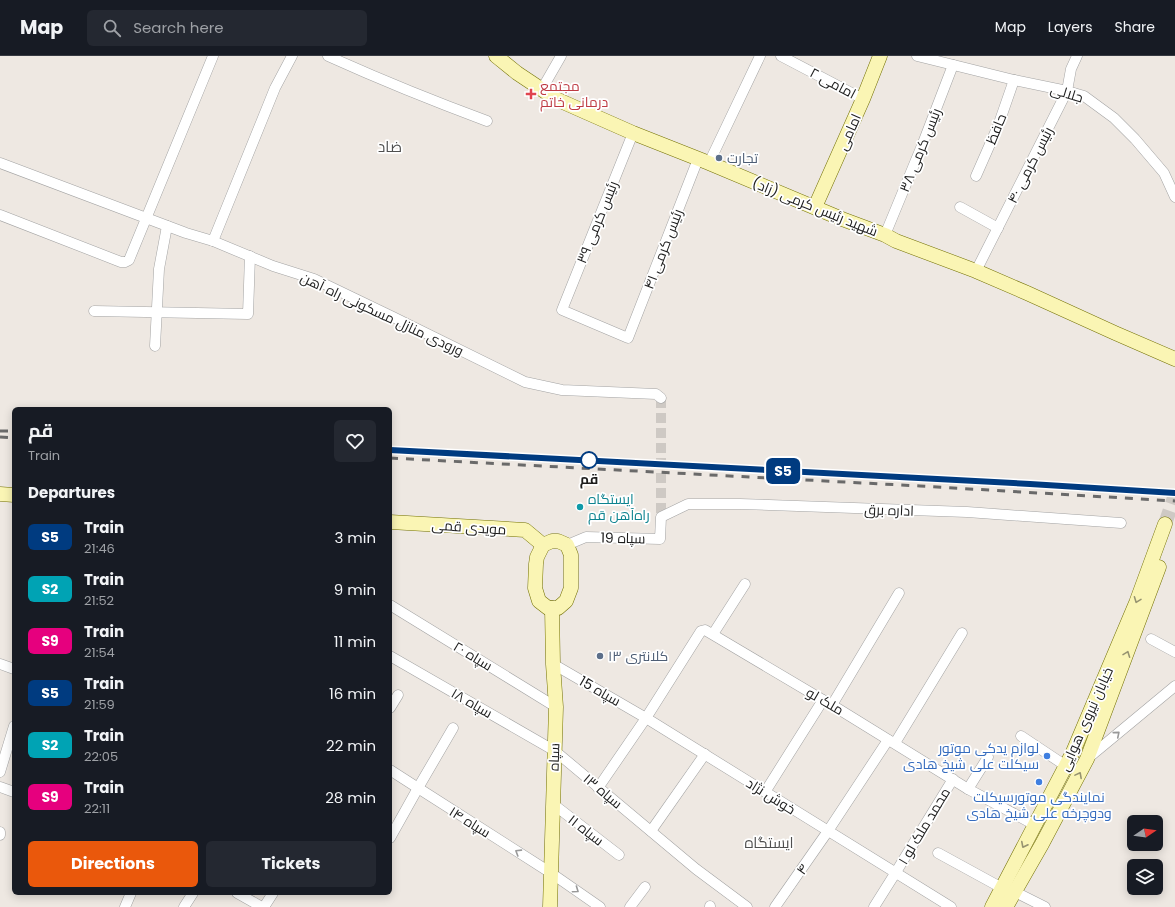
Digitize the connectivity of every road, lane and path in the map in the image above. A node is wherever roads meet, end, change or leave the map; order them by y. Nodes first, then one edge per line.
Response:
1 (213, 56) edge
2 (292, 56) edge
3 (328, 56) edge
4 (496, 56) edge
5 (561, 56) edge
6 (760, 56) edge
7 (781, 56) edge
8 (880, 56) edge
9 (917, 56) edge
10 (1077, 56) edge
11 (953, 65) junction
12 (1014, 80) junction
13 (542, 89) junction
14 (1067, 91) junction
15 (863, 99) junction
16 (487, 121) dead end
17 (632, 134) junction
18 (703, 161) junction
19 (0, 163) edge
20 (976, 176) dead end
21 (1175, 196) edge
22 (815, 207) junction
23 (960, 207) dead end
24 (0, 215) edge
25 (145, 218) junction
26 (167, 226) junction
27 (998, 228) junction
28 (885, 235) junction
29 (213, 241) junction
30 (250, 256) junction
31 (976, 271) junction
32 (94, 311) dead end
33 (157, 312) junction
34 (628, 338) joint
35 (1142, 344) junction
36 (155, 346) dead end
37 (1175, 347) edge
38 (1175, 359) edge
39 (658, 396) dead end
40 (0, 494) edge
41 (12, 495) edge
42 (661, 517) joint
43 (392, 522) edge
44 (1121, 523) dead end
45 (543, 545) junction
46 (567, 545) junction
47 (745, 584) dead end
48 (900, 592) dead end
49 (392, 606) edge
50 (552, 608) junction
51 (962, 633) dead end
52 (713, 634) junction
53 (1151, 639) dead end
54 (1175, 652) edge
55 (392, 657) edge
56 (0, 664) edge
57 (553, 664) junction
58 (12, 668) edge
59 (1175, 686) edge
60 (398, 695) dead end
61 (828, 702) junction
62 (392, 705) edge
63 (556, 707) junction
64 (646, 718) junction
65 (453, 728) dead end
66 (12, 733) edge
67 (1021, 736) dead end
68 (892, 741) junction
69 (555, 751) junction
70 (705, 754) junction
71 (988, 757) dead end
72 (1087, 759) junction
73 (1066, 766) junction
74 (392, 771) edge
75 (0, 772) edge
76 (953, 779) junction
77 (0, 787) edge
78 (418, 788) junction
79 (598, 788) junction
80 (968, 789) junction
81 (12, 791) edge
82 (765, 792) junction
83 (553, 804) junction
84 (1035, 825) junction
85 (651, 831) junction
86 (828, 831) junction
87 (392, 834) edge
88 (938, 853) dead end
89 (620, 855) dead end
90 (896, 872) junction
91 (551, 873) junction
92 (646, 887) dead end
93 (1008, 890) junction
94 (130, 895) edge
95 (192, 895) edge
96 (241, 895) edge
97 (272, 895) edge
98 (125, 907) edge
99 (184, 907) edge
100 (263, 907) edge
101 (550, 907) edge
102 (600, 907) edge
103 (630, 907) edge
104 (747, 907) edge
105 (775, 907) edge
106 (874, 907) edge
107 (951, 907) edge
108 (992, 907) edge
109 (1006, 907) edge
110 (1045, 907) edge

1 - 25 street
2 - 29 street
3 - 16 street
4 - 13 main road, شهید رئیس کرمی (زاد)
5 - 13 street
6 - 18 street, رئیس کرمی ۴۱
7 - 15 street, امامی ۲
8 - 15 main road, امامی
9 - 11 street, جلالی
10 - 14 street, رئیس کرمی ۴۰
11 - 12 street, جلالی
11 - 28 street, رئیس کرمی ۳۸
12 - 14 street, جلالی
12 - 20 street, حافظ
13 - 17 main road, شهید رئیس کرمی (زاد)
14 - 21 street, جلالی
14 - 27 street, رئیس کرمی ۴۰
15 - 22 main road, امامی
17 - 18 main road, شهید رئیس کرمی (زاد)
17 - 34 street, رئیس کرمی ۳۹
18 - 22 main road, شهید رئیس کرمی (زاد)
18 - 34 street, رئیس کرمی ۴۱
19 - 25 street, ورودی منازل مسکونی راه آهن
22 - 28 main road, شهید رئیس کرمی (زاد)
23 - 27 street
24 - 25 street
25 - 26 street, ورودی منازل مسکونی راه آهن
26 - 29 street, ورودی منازل مسکونی راه آهن
26 - 33 street
27 - 31 street, رئیس کرمی ۴۰
28 - 31 main road, شهید رئیس کرمی (زاد)
29 - 30 street, ورودی منازل مسکونی راه آهن
30 - 33 street
30 - 39 street, ورودی منازل مسکونی راه آهن
31 - 35 main road, شهید رئیس کرمی (زاد)
32 - 33 street
33 - 36 street
35 - 37 main road
35 - 38 main road
40 - 41 main road
42 - 44 street, اداره برق
42 - 46 street, سپاه 19
43 - 45 main road, مویدی قمی
45 - 46 main road
45 - 50 main road
46 - 50 main road
47 - 52 street
48 - 61 street
49 - 63 street, سپاه ۲۰
50 - 57 main road, سپاه
51 - 68 street, ۴
52 - 61 street, ملک لو
52 - 64 street
53 - 54 street
55 - 69 street, سپاه ۱۸
56 - 58 street
57 - 63 main road, سپاه
57 - 64 street, سپاه 15
72 -> 59 street
60 - 62 street
61 - 68 street, ملک لو
61 - 82 street
63 - 69 main road, سپاه
64 - 70 street, خوش نژاد
64 - 79 street
65 - 78 street
66 - 75 street
67 - 73 street
68 - 76 street, ملک لو
68 - 86 street, ۴
69 - 79 street, سپاه ۱۳
69 - 83 main road, سپاه
70 - 82 street, خوش نژاد
70 - 85 street
71 - 80 street
72 -> 73 main road, خیابان نیروی هوایی
93 -> 72 main road, خیابان نیروی هوایی
73 - 84 main road, خیابان نیروی هوایی
74 - 78 street, سپاه ۱۴
76 - 80 street, ملک لو
76 - 90 street, ۱ محمد ملک لو
77 - 81 street
78 - 87 street
91 -> 78 street, سپاه ۱۴
79 - 85 street, سپاه ۱۳
80 - 84 street, ملک لو
82 - 86 street, خوش نژاد
83 - 89 street, سپاه ۱۱
83 - 91 main road, سپاه
84 -> 93 main road, خیابان نیروی هوایی
85 - 104 street, سپاه ۱۳
86 - 90 street, خوش نژاد
86 - 105 street, ۴
88 - 93 street
90 - 106 street, ۱ محمد ملک لو
90 - 107 street, خوش نژاد
91 - 101 main road, سپاه
91 -> 102 street, سپاه ۱۴
92 - 103 street
93 - 108 main road, خیابان نیروی هوایی
93 - 109 main road, خیابان نیروی هوایی
93 - 110 street
94 - 98 street
95 - 99 street
96 - 100 street
97 - 100 street

